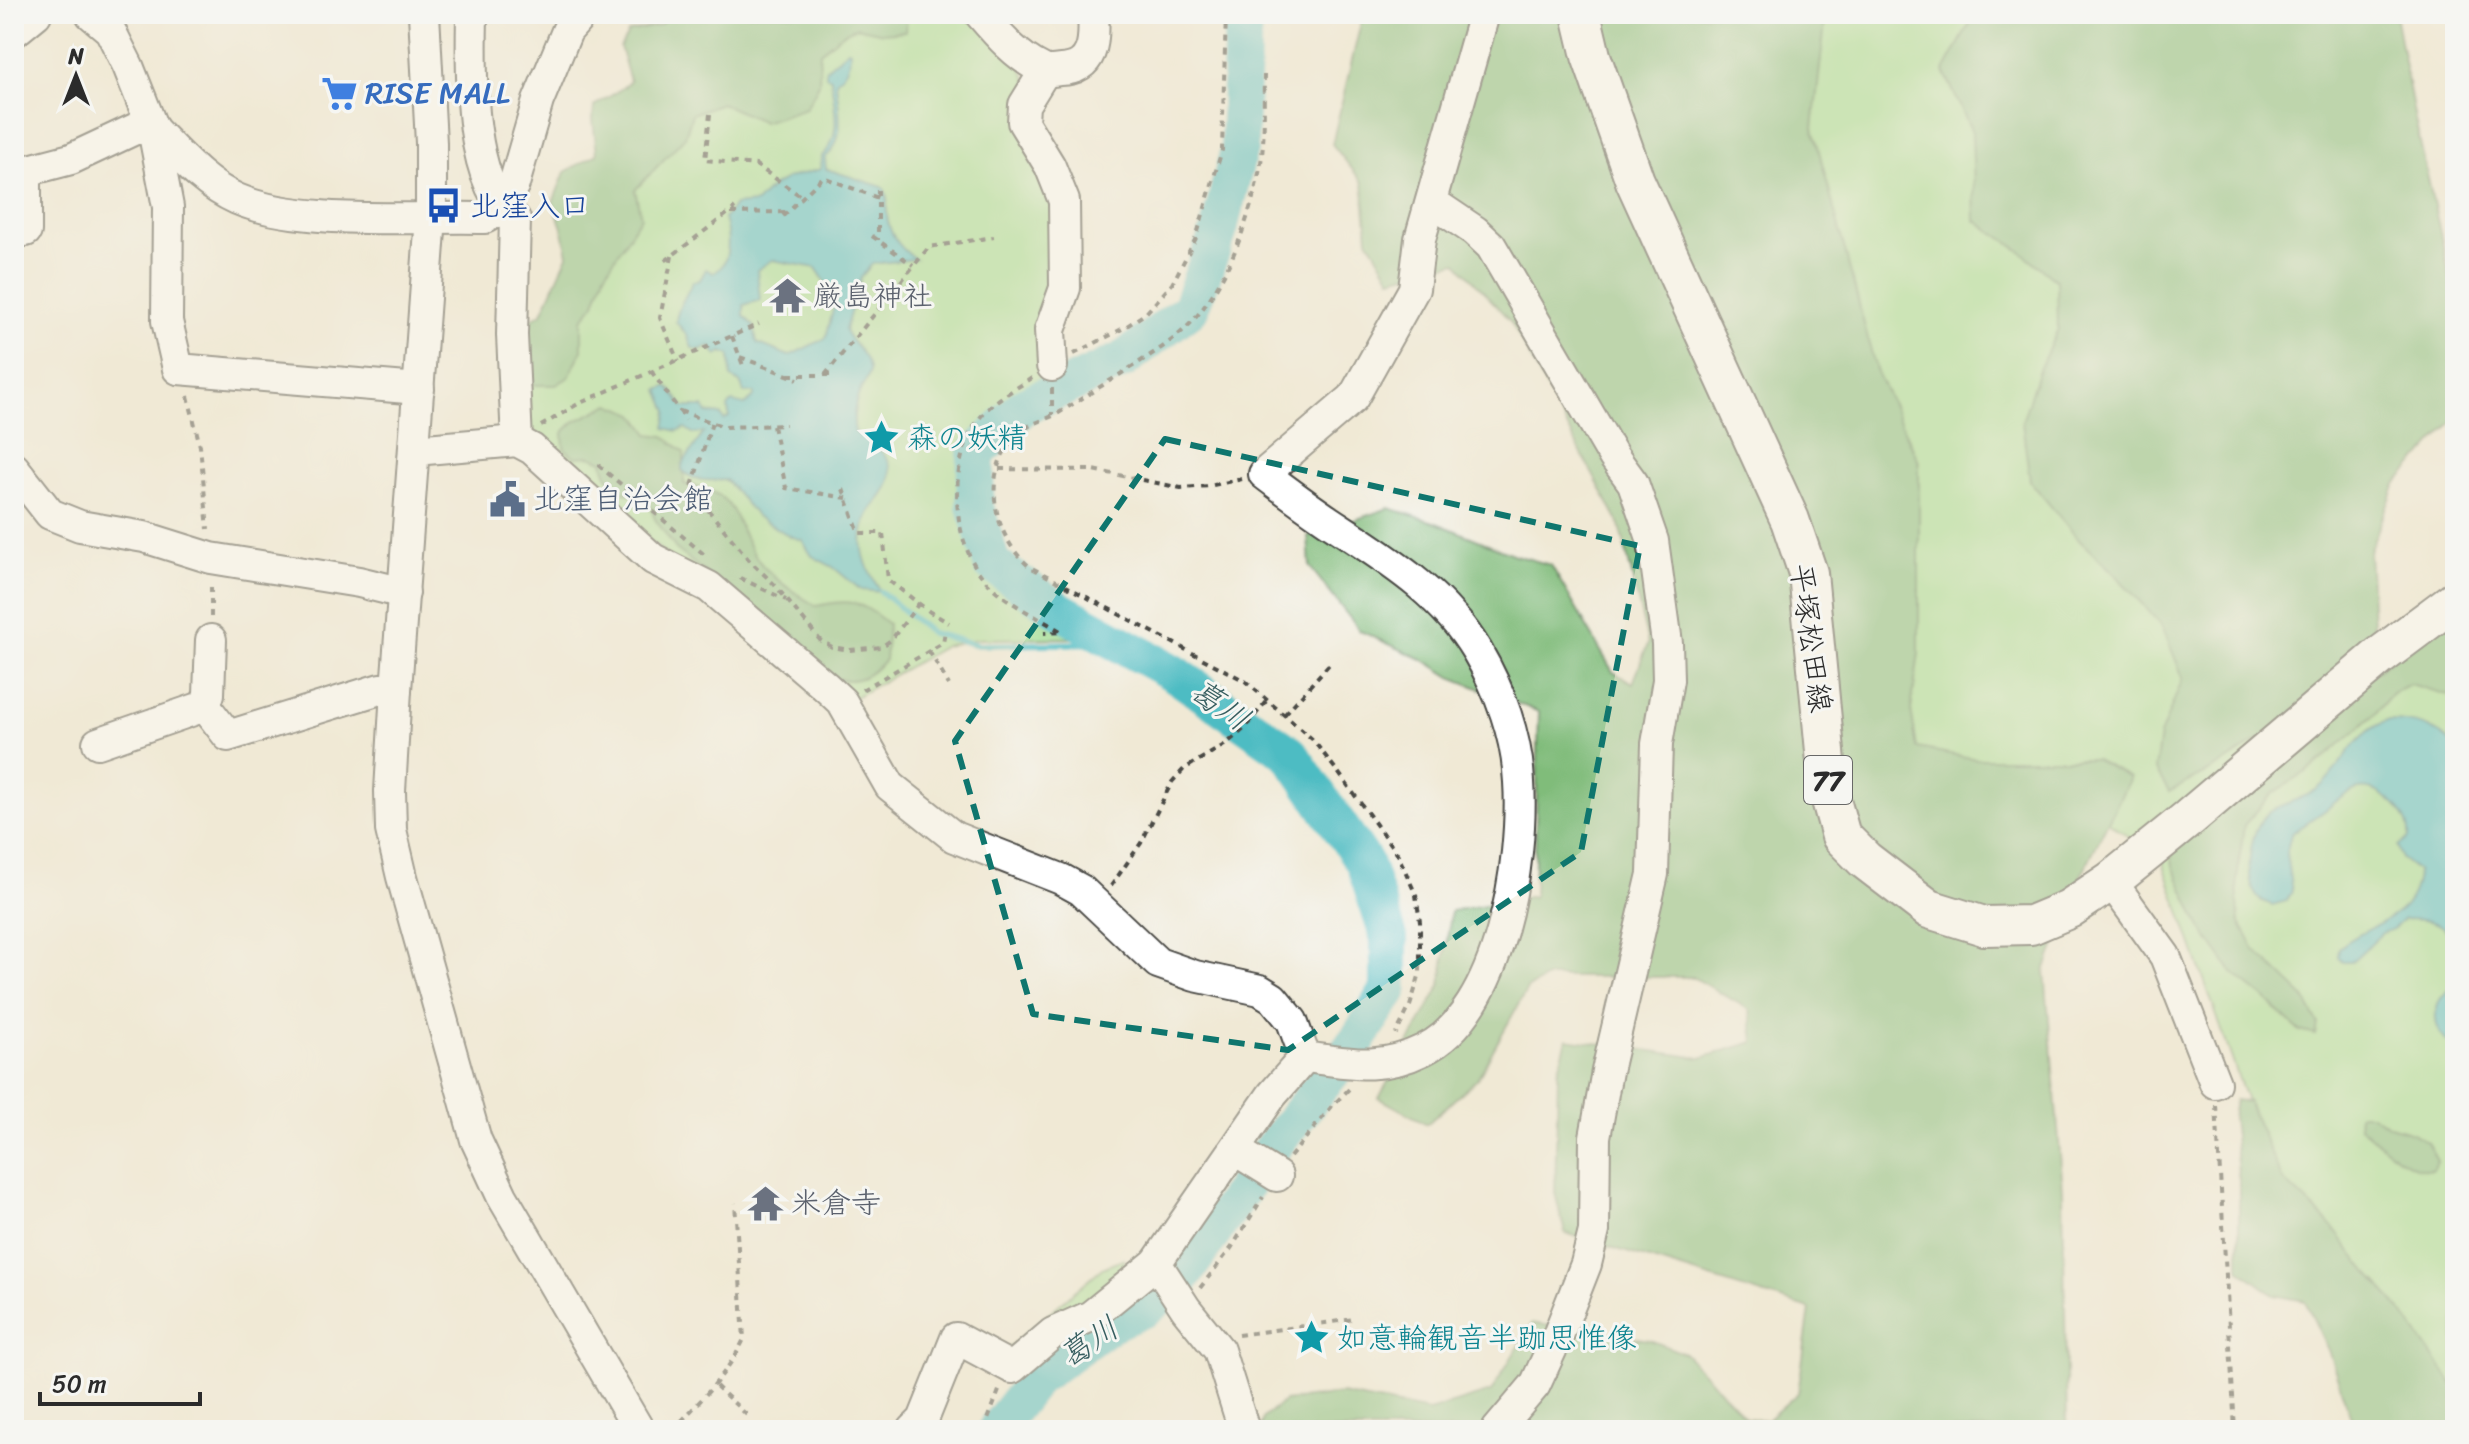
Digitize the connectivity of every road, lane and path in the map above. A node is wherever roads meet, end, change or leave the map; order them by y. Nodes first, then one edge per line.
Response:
1 (36, 14) edge
2 (91, 14) edge
3 (424, 14) edge
4 (472, 14) edge
5 (582, 14) edge
6 (980, 14) edge
7 (1093, 14) edge
8 (1226, 14) edge
9 (1484, 14) edge
10 (1581, 14) edge
11 (14, 32) edge
12 (1045, 71) junction
13 (1264, 75) dead end
14 (710, 114) dead end
15 (153, 129) junction
16 (20, 172) edge
17 (878, 190) dead end
18 (802, 197) junction
19 (878, 198) junction
20 (1432, 202) junction
21 (735, 208) dead end
22 (501, 209) junction
23 (728, 213) junction
24 (431, 217) junction
25 (26, 231) dead end
26 (994, 237) dead end
27 (672, 256) junction
28 (665, 261) dead end
29 (913, 266) junction
30 (759, 324) dead end
31 (732, 336) junction
32 (740, 357) junction
33 (678, 361) junction
34 (1052, 366) junction
35 (744, 368) dead end
36 (178, 369) junction
37 (651, 371) junction
38 (786, 375) junction
39 (825, 375) junction
40 (833, 375) dead end
41 (798, 379) dead end
42 (419, 389) junction
43 (680, 411) junction
44 (686, 420) dead end
45 (712, 423) junction
46 (786, 425) dead end
47 (773, 426) junction
48 (529, 434) junction
49 (415, 450) junction
50 (598, 465) dead end
51 (14, 468) edge
52 (999, 469) junction
53 (1264, 474) junction
54 (843, 489) dead end
55 (847, 498) junction
56 (211, 558) junction
57 (713, 561) dead end
58 (729, 573) dead end
59 (404, 593) junction
60 (2455, 600) edge
61 (788, 601) junction
62 (920, 602) junction
63 (949, 623) dead end
64 (945, 631) dead end
65 (1044, 633) dead end
66 (211, 640) joint
67 (929, 651) junction
68 (1331, 662) dead end
69 (949, 685) dead end
70 (396, 690) junction
71 (1268, 699) junction
72 (842, 702) junction
73 (205, 706) junction
74 (1285, 714) junction
75 (98, 743) dead end
76 (2111, 881) junction
77 (1098, 906) junction
78 (1312, 1058) junction
79 (1370, 1064) junction
80 (2215, 1083) joint
81 (1235, 1150) junction
82 (1277, 1176) junction
83 (735, 1203) dead end
84 (1159, 1266) junction
85 (1184, 1304) junction
86 (1354, 1319) dead end
87 (1213, 1343) junction
88 (1012, 1368) junction
89 (715, 1385) junction
90 (749, 1417) dead end
91 (639, 1430) edge
92 (673, 1430) edge
93 (913, 1430) edge
94 (984, 1430) edge
95 (1244, 1430) edge
96 (1497, 1430) edge
97 (2235, 1430) edge

1 - 11 street
2 - 15 street
3 - 24 street
4 - 22 street
5 - 22 street
6 - 12 street
7 - 12 street
8 - 34 path
9 - 20 street
10 - 76 main road, 平塚松田線 / 77
12 - 34 street
13 - 52 path
14 - 18 path
15 - 16 street
15 - 24 street
15 - 36 street
16 - 25 street
17 - 19 path
18 - 19 path
18 - 23 path
19 - 29 path
20 - 53 street
20 - 96 street
21 - 23 path
22 - 24 street
22 - 48 street
23 - 27 path
24 - 42 street
26 - 29 path
27 - 28 path
27 - 33 path
29 - 39 path
30 - 31 path
31 - 32 path
31 - 33 path
32 - 35 path
32 - 38 path
33 - 37 path
34 - 65 path
36 - 42 street
36 - 56 path
37 - 43 path
37 - 48 path
38 - 39 path
38 - 41 path
39 - 40 path
42 - 49 street
43 - 44 path
43 - 45 path
45 - 47 path
45 - 61 path
46 - 47 path
47 - 55 path
48 - 49 street
48 - 72 street
49 - 59 street
50 - 57 path
51 - 56 street
52 - 53 path
52 - 71 path
53 - 79 street
54 - 55 path
55 - 62 path
56 - 59 street
56 - 66 path
58 - 61 path
59 - 70 street
60 - 76 main road, 平塚松田線 / 77
61 - 62 path
62 - 63 path
64 - 67 path
66 - 73 street
67 - 69 path
67 - 72 path
68 - 74 path
70 - 73 street
70 - 91 street
71 - 74 path
71 - 77 path
72 - 77 street
73 - 75 street
74 - 79 path
76 - 80 street
77 - 78 street
78 - 79 street
78 - 81 street
79 - 82 path
80 - 97 path
81 - 82 street
81 - 84 street
82 - 85 path
83 - 89 path
84 - 85 street
84 - 88 street
85 - 87 street
86 - 87 path
87 - 95 street
88 - 93 street
88 - 94 path
89 - 90 path
89 - 92 path

